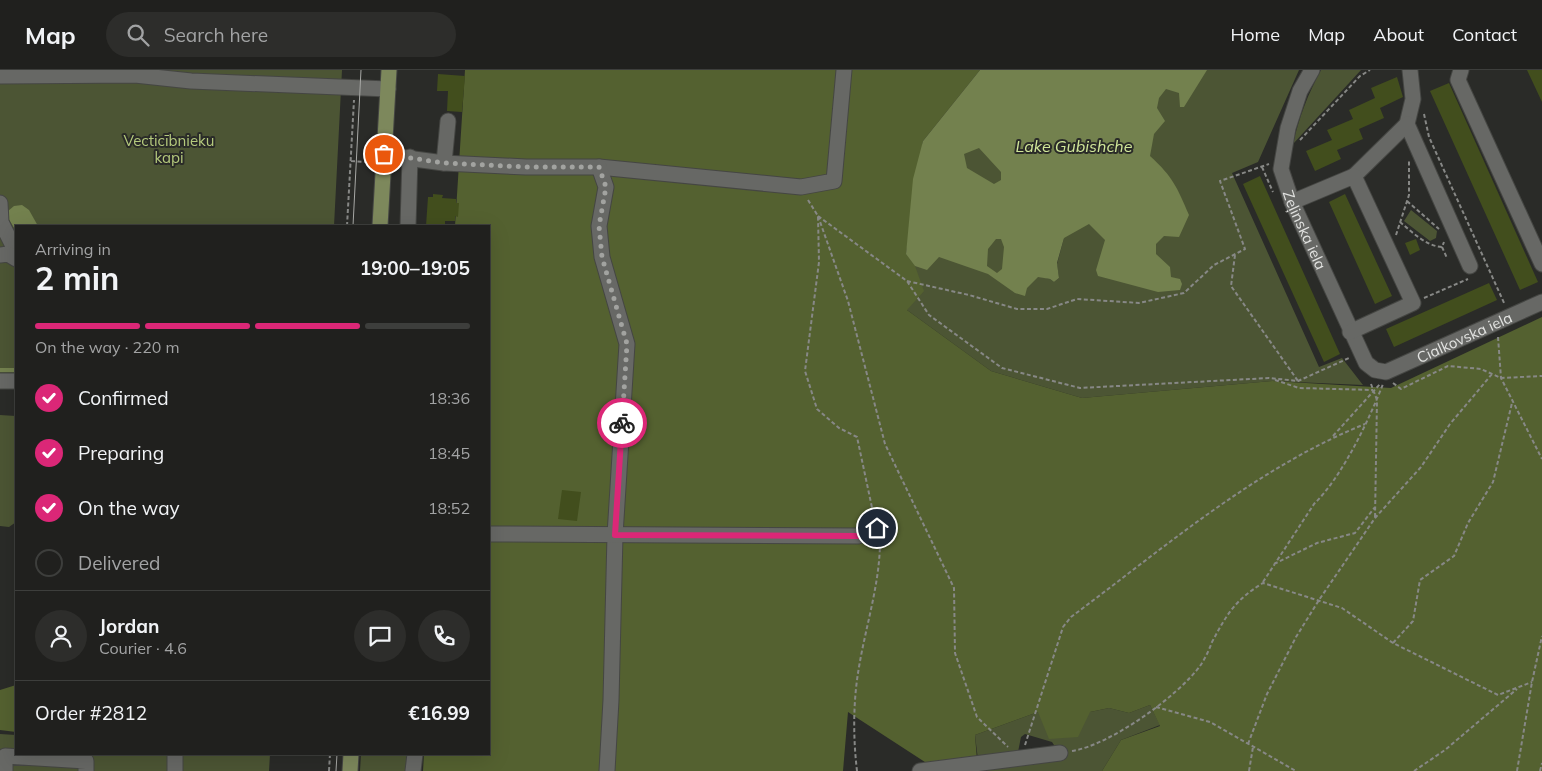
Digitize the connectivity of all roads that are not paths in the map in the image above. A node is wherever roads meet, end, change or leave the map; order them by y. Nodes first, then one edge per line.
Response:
1 (389, 70) edge
2 (844, 70) edge
3 (1312, 70) edge
4 (1410, 70) edge
5 (1461, 70) edge
6 (0, 76) edge
7 (388, 89) junction
8 (448, 121) dead end
9 (1407, 124) junction
10 (384, 154) junction
11 (410, 157) junction
12 (444, 163) junction
13 (599, 167) junction
14 (1354, 176) junction
15 (1292, 202) junction
16 (0, 203) edge
17 (380, 225) edge
18 (408, 225) edge
19 (15, 250) edge
20 (1540, 254) edge
21 (0, 255) edge
22 (15, 258) edge
23 (1471, 272) road end
24 (1542, 302) edge
25 (1350, 332) junction
26 (1382, 373) joint
27 (0, 381) edge
28 (15, 381) edge
29 (877, 528) road end
30 (490, 534) edge
31 (615, 535) junction
32 (1060, 753) road end
33 (176, 755) edge
34 (351, 755) edge
35 (414, 755) edge
36 (87, 762) edge
37 (5, 771) edge
38 (175, 771) edge
39 (350, 771) edge
40 (413, 771) edge
41 (607, 771) edge
42 (920, 771) edge

1 - 7 main road
2 - 13 street
3 - 15 street, Zeļinska iela
4 - 9 street
5 - 20 street
6 - 7 street
7 - 10 main road
8 - 12 street
9 - 14 street
9 - 23 street
10 - 11 street
10 - 17 main road
11 - 12 street
11 - 18 street
12 - 13 street
13 - 31 street
14 - 15 street
14 - 25 street
15 - 25 street, Zeļinska iela
16 - 19 street
21 - 22 street
24 - 26 street, Cialkovska iela
25 - 26 street, Zeļinska iela
27 - 28 street
29 - 31 street
30 - 31 street
31 - 41 street
32 - 42 street
33 - 38 street
34 - 39 main road
35 - 40 street
36 - 37 street

